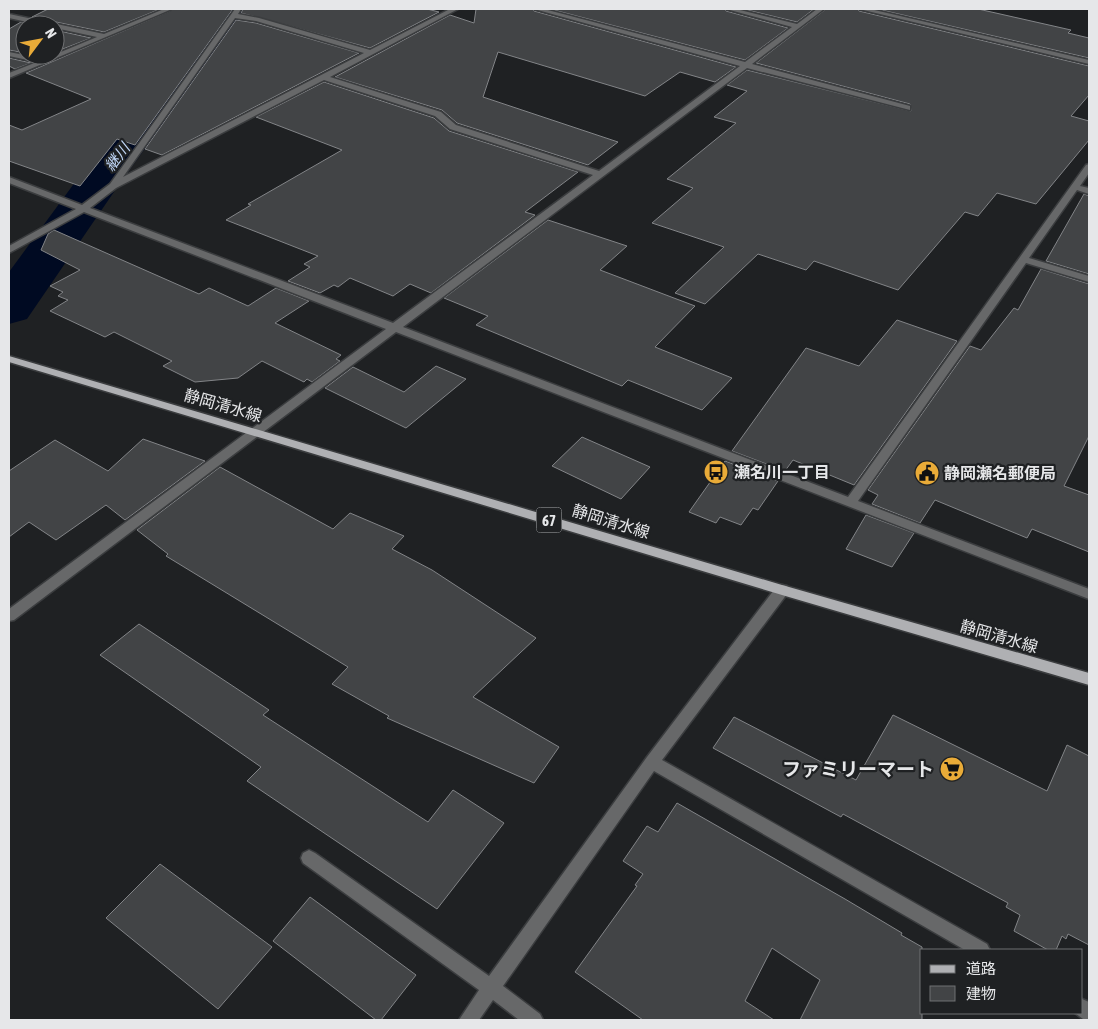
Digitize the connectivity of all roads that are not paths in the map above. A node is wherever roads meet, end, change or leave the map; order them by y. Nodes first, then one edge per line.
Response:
1 (148, 9) edge
2 (455, 9) edge
3 (537, 9) edge
4 (729, 9) edge
5 (821, 9) edge
6 (862, 9) edge
7 (166, 10) edge
8 (236, 12) edge
9 (798, 26) junction
10 (65, 28) edge
11 (104, 36) junction
12 (65, 53) edge
13 (371, 53) junction
14 (1089, 62) edge
15 (35, 65) edge
16 (745, 65) junction
17 (9, 76) edge
18 (324, 77) junction
19 (907, 108) dead end
20 (1089, 167) edge
21 (600, 174) junction
22 (9, 180) edge
23 (113, 186) junction
24 (1075, 187) junction
25 (1089, 191) edge
26 (84, 208) junction
27 (9, 250) edge
28 (1024, 259) junction
29 (1089, 280) edge
30 (395, 326) junction
31 (9, 359) edge
32 (253, 431) junction
33 (850, 503) junction
34 (782, 590) junction
35 (1089, 594) edge
36 (9, 616) edge
37 (1089, 679) edge
38 (652, 762) junction
39 (309, 858) dead end
40 (978, 949) edge
41 (491, 988) junction
42 (468, 1020) edge
43 (534, 1020) edge

1 - 7 street
2 - 13 street
3 - 16 street
4 - 9 street
5 - 9 street
6 - 14 street
7 - 11 street
8 - 13 street
8 - 23 street
9 - 16 street
10 - 11 street
11 - 12 street
13 - 18 street
15 - 17 street
16 - 19 street
16 - 21 street
18 - 21 street
18 - 23 street
20 - 24 street
21 - 30 street
22 - 26 street
23 - 26 street
24 - 25 street
24 - 28 street
26 - 27 street
26 - 30 street
28 - 29 street
28 - 33 street
30 - 32 street
30 - 33 street
31 - 32 main road, 静岡清水線 / 67
32 - 34 main road, 静岡清水線 / 67
32 - 36 street
33 - 35 street
34 - 37 main road, 静岡清水線 / 67
34 - 38 street
38 - 40 street
38 - 41 street
39 - 41 street
41 - 42 street
41 - 43 street

